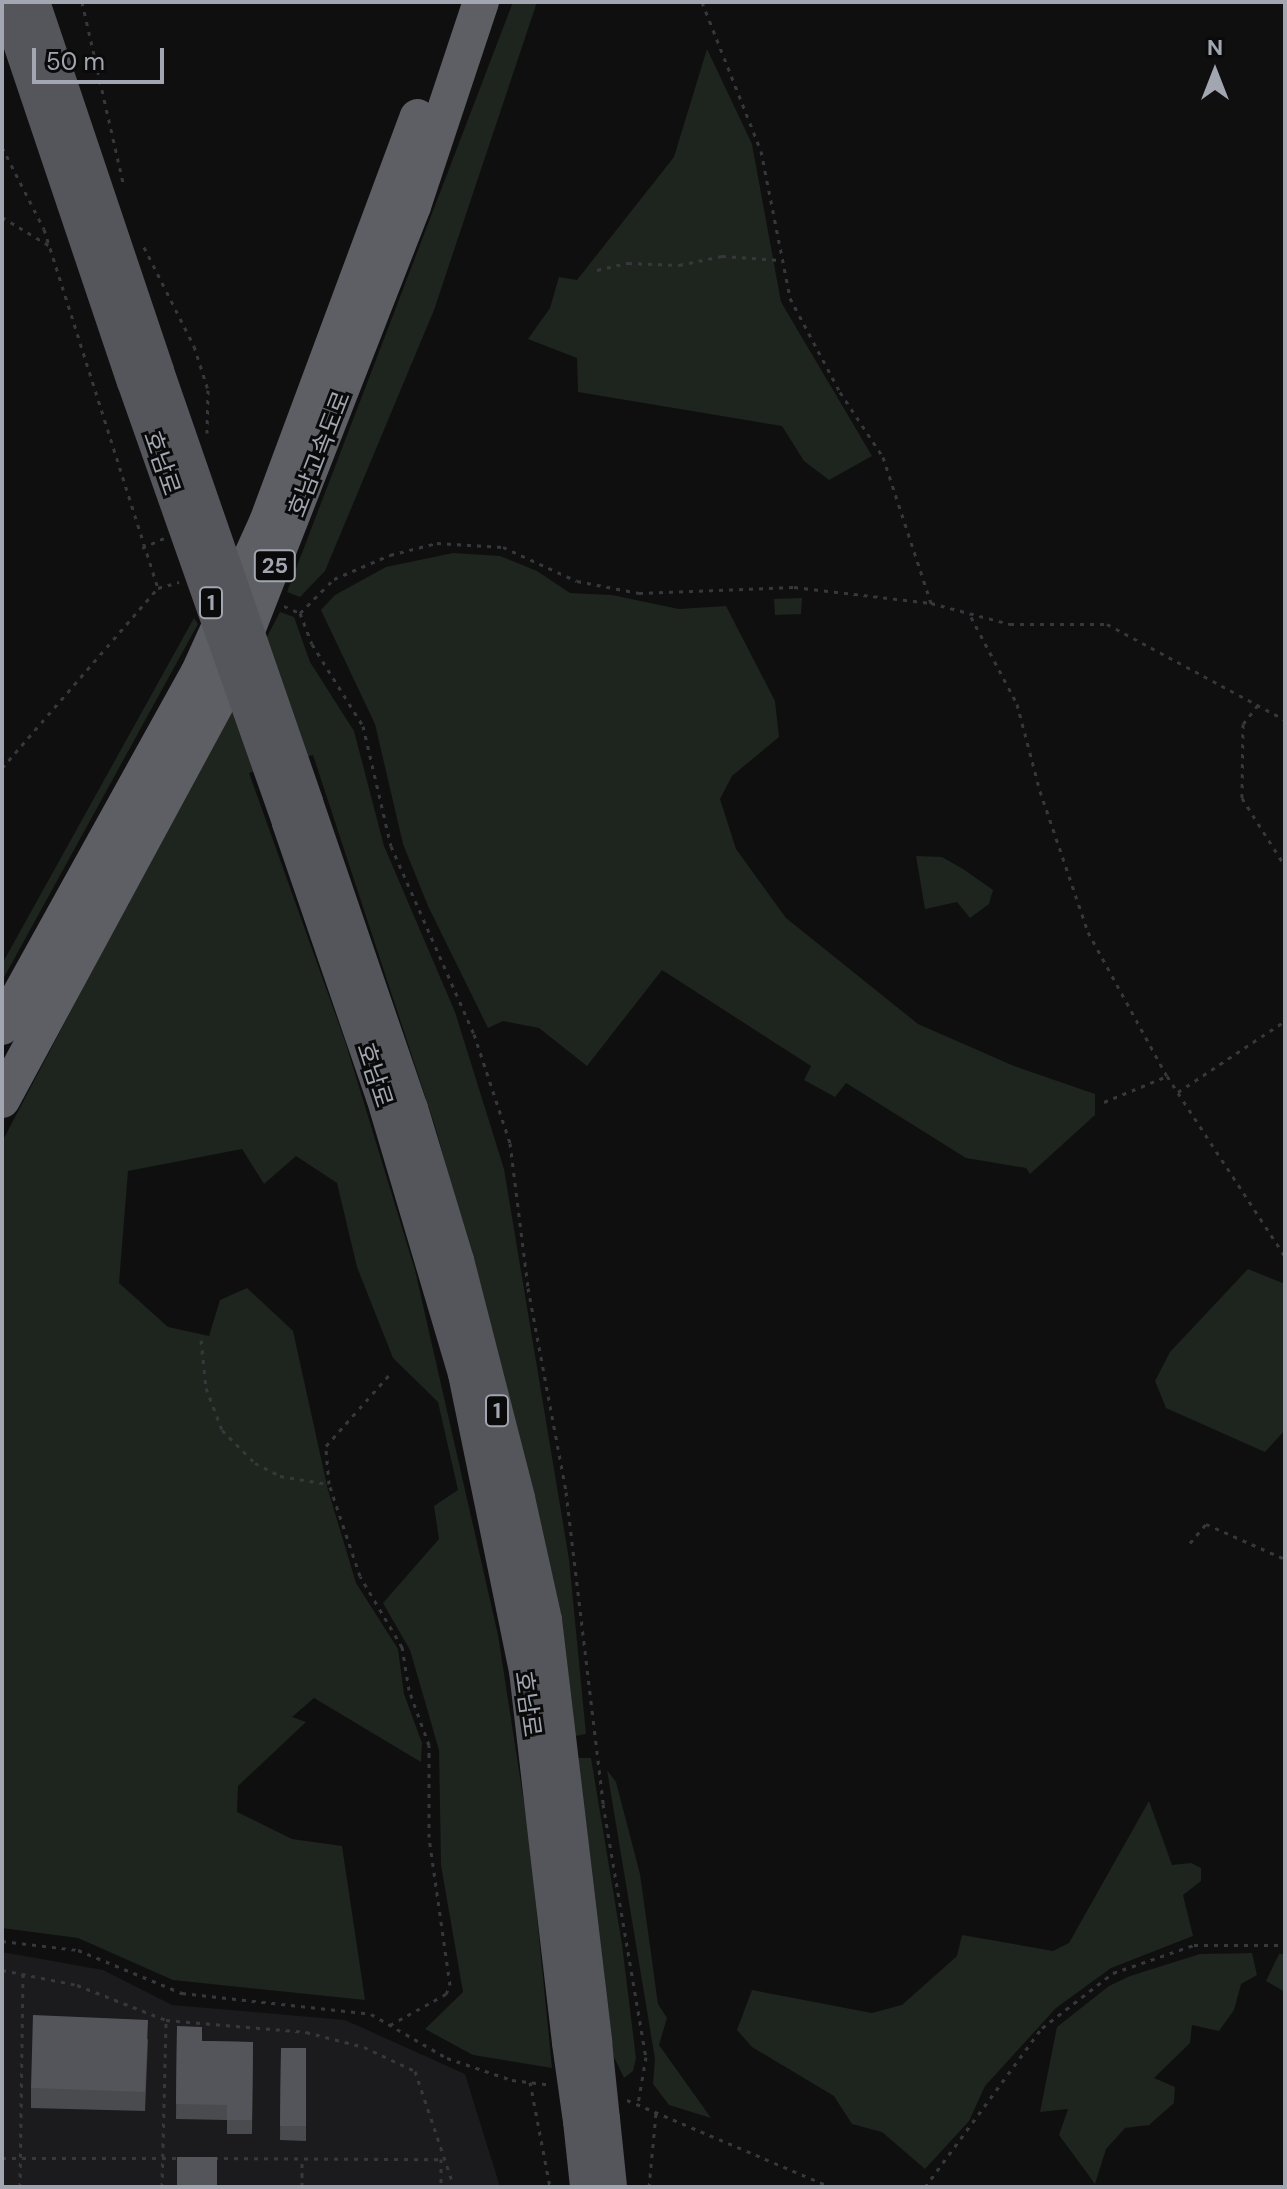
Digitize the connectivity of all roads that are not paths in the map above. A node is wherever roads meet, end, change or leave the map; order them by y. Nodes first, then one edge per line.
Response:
1 (5, 2) edge
2 (34, 2) edge
3 (457, 2) edge
4 (481, 2) edge
5 (146, 377) junction
6 (2, 1027) edge
7 (2, 1100) edge
8 (602, 2113) junction
9 (586, 2187) edge
10 (611, 2187) edge

1 - 5 highway, 호남로 / 1
2 - 5 highway, 호남로 / 1
3 - 6 highway, 호남고속도로 / 25
4 - 7 highway, 호남고속도로 / 25
5 - 8 highway, 호남로 / 1, bridge
8 - 9 highway, 호남로 / 1
8 - 10 highway, 호남로 / 1

